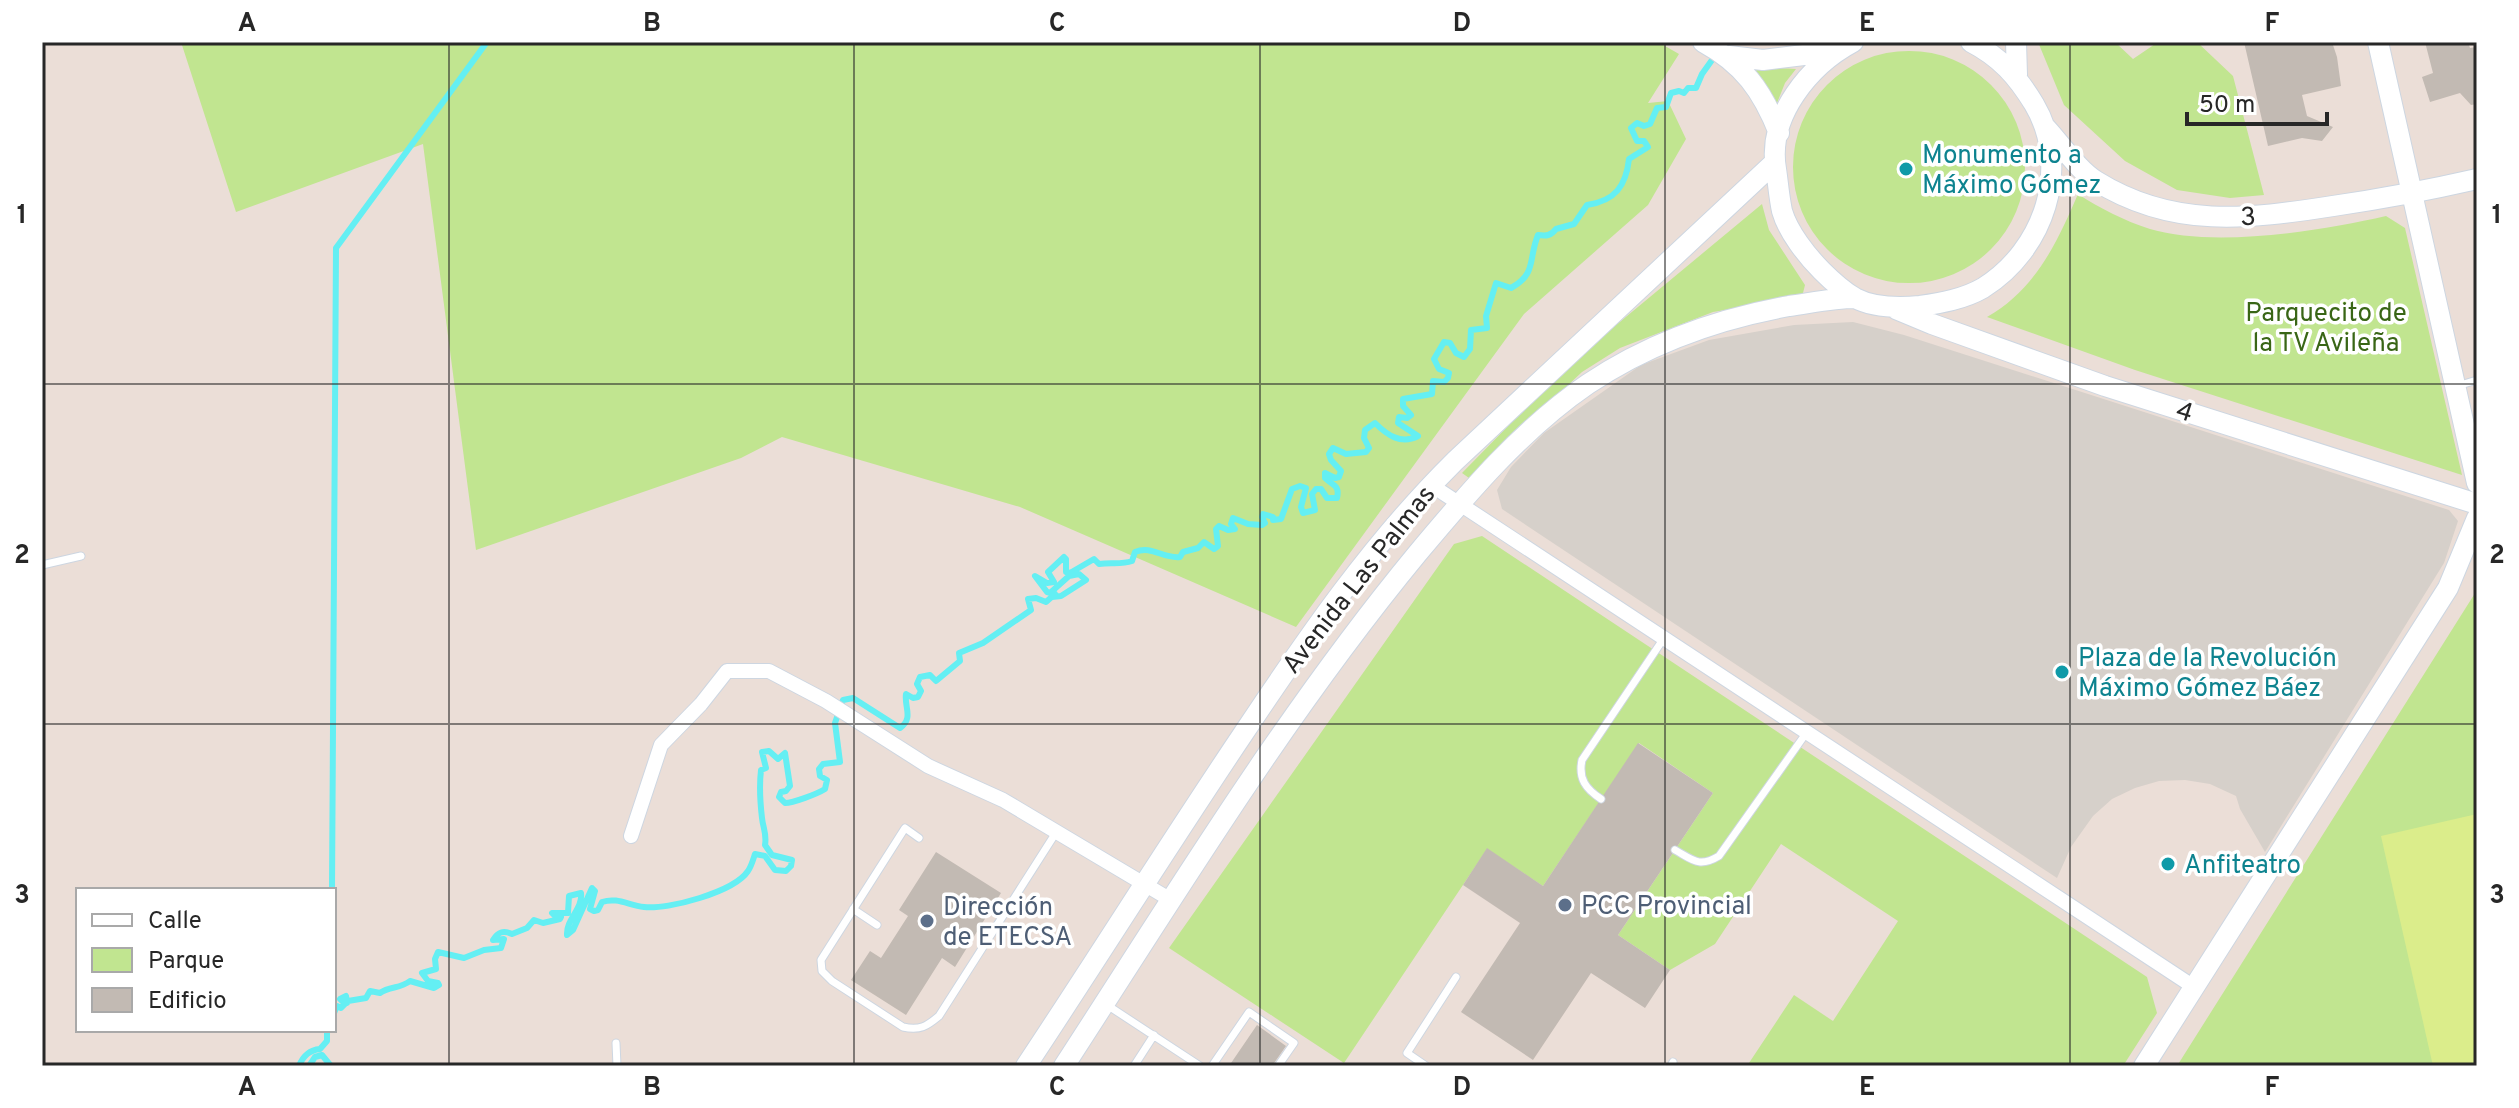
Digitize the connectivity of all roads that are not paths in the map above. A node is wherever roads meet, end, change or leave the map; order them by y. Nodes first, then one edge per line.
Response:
1 (1703, 42) edge
2 (1971, 42) edge
3 (2016, 42) edge
4 (2378, 42) edge
5 (1845, 46) edge
6 (1729, 56) junction
7 (2017, 75) junction
8 (2046, 128) junction
9 (1779, 133) junction
10 (1775, 162) junction
11 (2477, 179) edge
12 (2413, 194) junction
13 (1855, 298) junction
14 (1896, 309) junction
15 (2467, 383) edge
16 (2477, 483) edge
17 (1431, 485) junction
18 (1460, 503) junction
19 (2477, 504) edge
20 (2477, 518) edge
21 (81, 556) dead end
22 (42, 565) edge
23 (1664, 638) junction
24 (1807, 732) junction
25 (1601, 799) dead end
26 (1057, 831) junction
27 (631, 836) dead end
28 (919, 838) dead end
29 (1675, 850) dead end
30 (1144, 882) junction
31 (1171, 900) junction
32 (853, 909) junction
33 (877, 925) dead end
34 (1456, 977) dead end
35 (2194, 987) junction
36 (1105, 1004) junction
37 (1154, 1035) junction
38 (616, 1043) dead end
39 (617, 1066) edge
40 (1026, 1066) edge
41 (1064, 1066) edge
42 (1134, 1066) edge
43 (1200, 1066) edge
44 (1212, 1066) edge
45 (1278, 1066) edge
46 (1426, 1066) edge
47 (2144, 1066) edge

1 - 6 street
2 - 7 street
3 - 7 street
4 - 12 street
5 - 6 street
5 - 9 street
6 - 9 street
7 - 8 street
8 - 12 street, 3
8 - 14 street
9 - 10 street
10 - 13 street
10 - 17 street, Avenida Las Palmas
11 - 12 street, 3
12 - 15 street
13 - 14 street
13 - 18 street, Avenida Las Palmas
14 - 19 street, 4
15 - 16 street
17 - 18 street
17 - 30 street, Avenida Las Palmas
18 - 23 street
18 - 31 street, Avenida Las Palmas
20 - 35 street
21 - 22 lane
23 - 24 street
23 - 25 lane
24 - 29 lane
24 - 35 street
26 - 27 street
26 - 30 street
26 - 32 lane
28 - 32 lane
30 - 31 street
30 - 40 street, Avenida Las Palmas
31 - 36 street, Avenida Las Palmas
32 - 33 lane
34 - 46 lane
35 - 47 street
36 - 37 lane
36 - 41 street, Avenida Las Palmas
37 - 42 lane
37 - 43 lane
38 - 39 lane
44 - 45 lane

